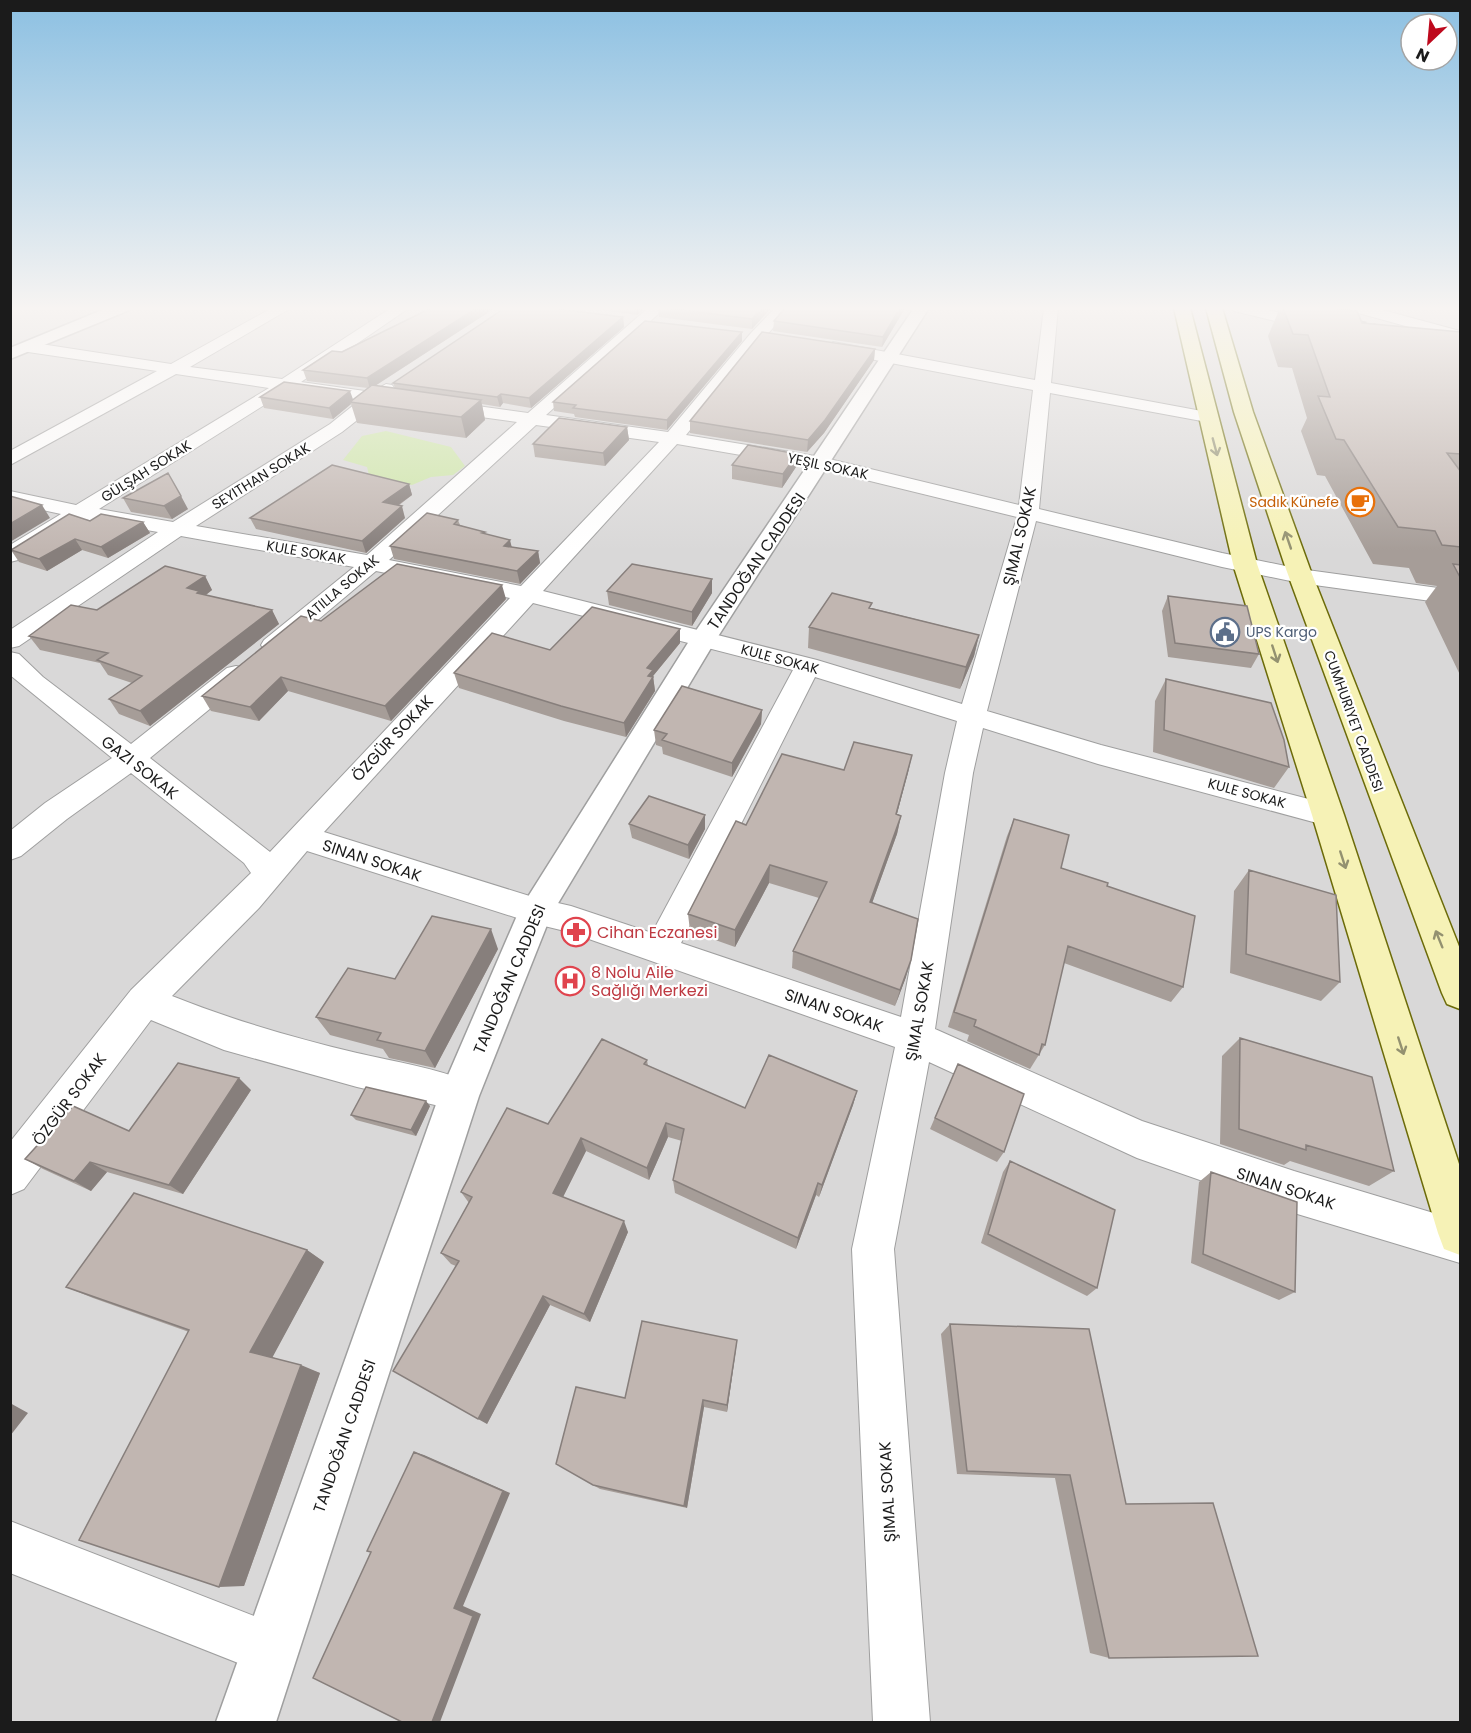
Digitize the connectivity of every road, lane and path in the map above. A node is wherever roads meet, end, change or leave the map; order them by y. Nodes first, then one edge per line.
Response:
1 (138, 389) edge
2 (279, 389) edge
3 (320, 389) edge
4 (387, 389) edge
5 (566, 389) edge
6 (713, 389) edge
7 (870, 389) edge
8 (1044, 389) edge
9 (1059, 389) edge
10 (1201, 389) edge
11 (1237, 389) edge
12 (374, 397) junction
13 (1207, 417) junction
14 (531, 419) junction
15 (673, 438) junction
16 (10, 459) edge
17 (821, 463) junction
18 (10, 497) edge
19 (79, 512) junction
20 (1028, 513) junction
21 (177, 529) junction
22 (10, 555) edge
23 (372, 563) junction
24 (1245, 564) junction
25 (1300, 576) junction
26 (526, 594) junction
27 (1461, 598) edge
28 (704, 638) junction
29 (10, 641) edge
30 (10, 660) edge
31 (808, 666) junction
32 (972, 716) junction
33 (131, 759) junction
34 (1328, 815) junction
35 (301, 837) junction
36 (10, 848) edge
37 (269, 874) junction
38 (536, 911) junction
39 (660, 950) junction
40 (1461, 993) edge
41 (144, 1001) junction
42 (915, 1038) junction
43 (459, 1096) junction
44 (10, 1175) edge
45 (1461, 1233) edge
46 (1461, 1242) edge
47 (10, 1546) edge
48 (271, 1648) junction
49 (246, 1722) edge
50 (902, 1722) edge

1 - 16 street
2 - 19 street, GÜLŞAH SOKAK
3 - 12 street, YEŞIL SOKAK
4 - 12 street, SEYITHAN SOKAK
5 - 14 street, ATILLA SOKAK
6 - 15 street, ÖZGÜR SOKAK
7 - 17 street, TANDOĞAN CADDESI
8 - 20 street, ŞIMAL SOKAK
9 - 13 street
10 - 13 main road
25 -> 11 main road, CUMHURIYET CADDESI
12 - 14 street, YEŞIL SOKAK
12 - 21 street, SEYITHAN SOKAK
13 -> 24 main road
14 - 15 street, YEŞIL SOKAK
14 - 23 street, ATILLA SOKAK
15 - 17 street, YEŞIL SOKAK
15 - 26 street, ÖZGÜR SOKAK
17 - 20 street, YEŞIL SOKAK
17 - 28 street, TANDOĞAN CADDESI
18 - 19 street, KULE SOKAK
19 - 21 street, KULE SOKAK
19 - 22 street, GÜLŞAH SOKAK
20 - 24 street, YEŞIL SOKAK
20 - 32 street, ŞIMAL SOKAK
21 - 23 street, KULE SOKAK
21 - 29 street, SEYITHAN SOKAK
23 - 26 street, KULE SOKAK
23 - 33 street, ATILLA SOKAK
24 - 25 street, YEŞIL SOKAK
24 -> 34 main road
25 - 27 street, YEŞIL SOKAK
40 -> 25 main road, CUMHURIYET CADDESI
26 - 28 street, KULE SOKAK
26 - 35 street, ÖZGÜR SOKAK
28 - 31 street, KULE SOKAK
28 - 38 street, TANDOĞAN CADDESI
30 - 33 street, GAZI SOKAK
31 - 32 street, KULE SOKAK
31 - 39 street
32 - 34 street, KULE SOKAK
32 - 42 street, ŞIMAL SOKAK
33 - 36 street, ATILLA SOKAK
33 - 37 street, GAZI SOKAK
34 -> 45 main road
35 - 37 street, ÖZGÜR SOKAK
35 - 38 street, SINAN SOKAK
37 - 41 street, ÖZGÜR SOKAK
38 - 39 street, SINAN SOKAK
38 - 43 street, TANDOĞAN CADDESI
39 - 42 street, SINAN SOKAK
41 - 43 street
41 - 44 street, ÖZGÜR SOKAK
42 - 46 street, SINAN SOKAK
42 - 50 street, ŞIMAL SOKAK
43 - 48 street, TANDOĞAN CADDESI
47 - 48 street
48 - 49 street, TANDOĞAN CADDESI

